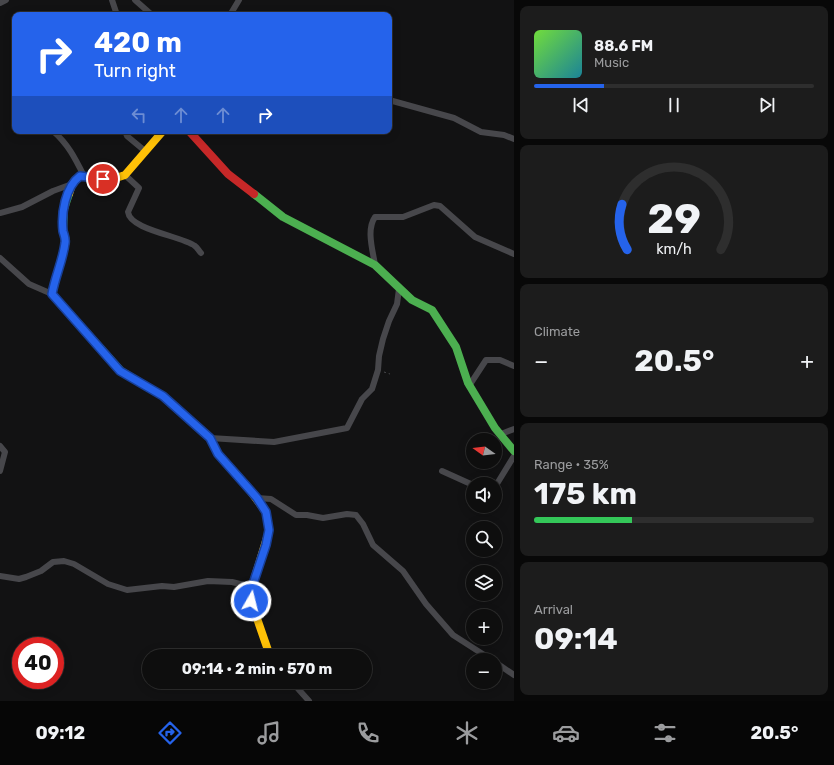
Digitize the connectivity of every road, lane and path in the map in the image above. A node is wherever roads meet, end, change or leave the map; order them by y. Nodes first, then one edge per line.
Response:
1 (6, 0) edge
2 (112, 0) edge
3 (239, 0) edge
4 (140, 1) edge
5 (0, 3) edge
6 (116, 12) edge
7 (149, 12) edge
8 (232, 12) edge
9 (392, 101) edge
10 (56, 134) edge
11 (126, 134) edge
12 (160, 134) edge
13 (192, 134) edge
14 (514, 139) edge
15 (145, 151) junction
16 (125, 175) junction
17 (84, 176) junction
18 (72, 184) junction
19 (0, 213) edge
20 (201, 253) dead end
21 (514, 254) edge
22 (0, 258) edge
23 (375, 265) junction
24 (399, 289) junction
25 (52, 294) junction
26 (514, 366) edge
27 (469, 386) junction
28 (514, 429) edge
29 (500, 433) edge
30 (502, 434) edge
31 (502, 435) edge
32 (210, 438) junction
33 (0, 446) edge
34 (514, 451) edge
35 (514, 456) edge
36 (442, 470) dead end
37 (0, 471) edge
38 (501, 477) edge
39 (466, 481) edge
40 (257, 498) junction
41 (0, 576) edge
42 (252, 587) junction
43 (268, 649) edge
44 (481, 653) edge
45 (502, 667) edge
46 (514, 675) edge
47 (298, 689) edge
48 (309, 701) edge

1 - 5 street
2 - 6 street
3 - 8 street
4 - 7 street
9 - 14 street
10 - 17 street
11 - 15 street
12 - 15 street
13 - 23 street
15 - 16 street
16 - 17 street
16 - 20 street
17 - 18 street
18 - 19 street
18 - 25 street
21 - 23 street
22 - 25 street
23 - 24 street
24 - 27 street
24 - 32 street
25 - 32 street
26 - 27 street
27 - 29 street
28 - 30 street
31 - 34 street
32 - 40 street
33 - 37 street
35 - 38 street
36 - 39 street
40 - 42 street
40 - 44 street
41 - 42 street
42 - 43 street
45 - 46 street
47 - 48 street

